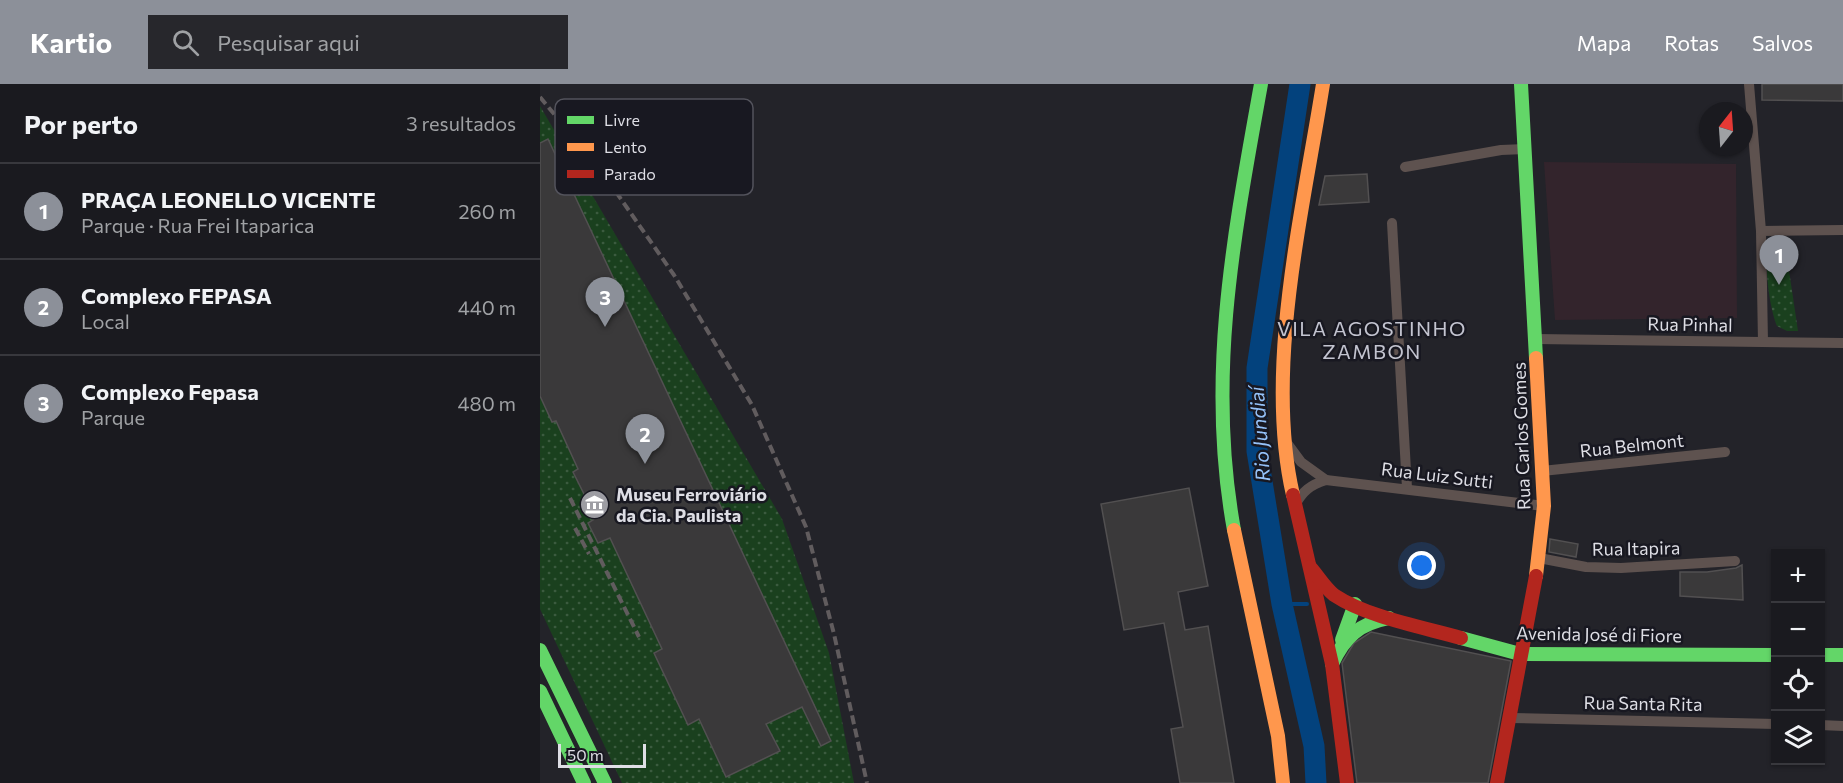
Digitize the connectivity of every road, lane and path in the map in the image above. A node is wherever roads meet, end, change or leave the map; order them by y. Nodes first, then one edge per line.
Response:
1 (1260, 84) edge
2 (1323, 84) edge
3 (1521, 84) edge
4 (1749, 84) edge
5 (1525, 149) junction
6 (1406, 167) dead end
7 (1392, 223) dead end
8 (1843, 230) edge
9 (1761, 231) junction
10 (1536, 339) junction
11 (1763, 342) junction
12 (1843, 343) edge
13 (1284, 439) junction
14 (1725, 452) dead end
15 (1542, 471) junction
16 (1326, 480) junction
17 (1407, 488) junction
18 (1295, 505) junction
19 (1544, 506) junction
20 (1539, 558) junction
21 (1735, 561) dead end
22 (1309, 565) junction
23 (1355, 604) junction
24 (1391, 618) junction
25 (1341, 642) junction
26 (540, 650) edge
27 (1520, 654) junction
28 (1771, 655) edge
29 (1825, 655) edge
30 (1843, 656) edge
31 (1332, 664) junction
32 (540, 691) edge
33 (1510, 718) junction
34 (1771, 724) edge
35 (1825, 725) edge
36 (1843, 726) edge
37 (584, 783) edge
38 (605, 783) edge
39 (1283, 783) edge
40 (1347, 783) edge
41 (1497, 783) edge

1 - 39 main road
2 - 13 main road
3 - 5 main road, Rua Carlos Gomes
4 - 9 street
5 - 6 street
5 - 10 main road, Rua Carlos Gomes
7 - 17 street
8 - 9 street
9 - 11 street
10 - 11 street, Rua Pinhal
10 - 15 main road, Rua Carlos Gomes
11 - 12 street, Rua Pinhal
13 - 16 street
13 - 18 main road
14 - 15 street, Rua Belmont
15 - 19 main road, Rua Carlos Gomes
16 - 17 street, Rua Luiz Sutti
16 - 18 street
17 - 19 street, Rua Luiz Sutti
18 - 22 main road
19 - 20 main road, Rua Carlos Gomes
20 - 21 street, Rua Itapira
20 - 27 main road, Rua Carlos Gomes
22 - 23 main road, Avenida José di Fiore
22 - 31 main road
23 - 24 main road, Avenida José di Fiore
23 - 25 main road
24 - 25 main road
24 - 27 main road, Avenida José di Fiore
25 - 31 main road
26 - 38 main road
27 - 28 main road, Avenida José di Fiore
27 - 33 main road, Rua Carlos Gomes
29 - 30 main road
31 - 40 main road
32 - 37 main road
33 - 34 street, Rua Santa Rita
33 - 41 main road, Rua Carlos Gomes
35 - 36 street

